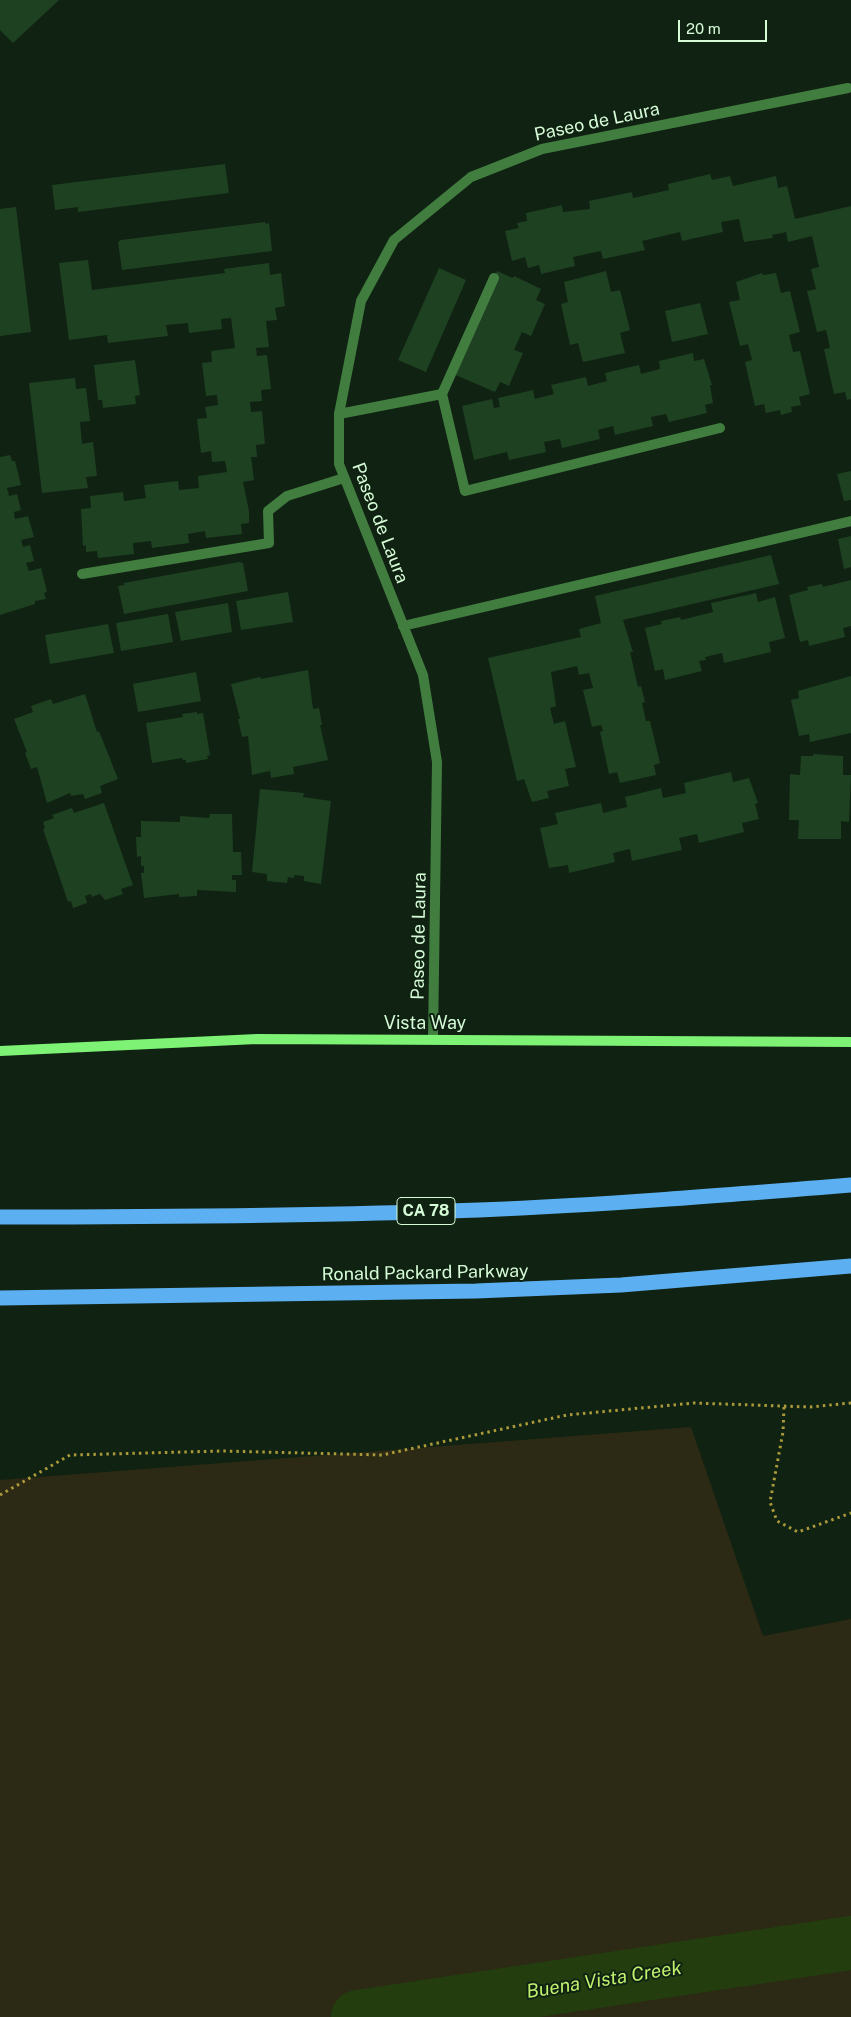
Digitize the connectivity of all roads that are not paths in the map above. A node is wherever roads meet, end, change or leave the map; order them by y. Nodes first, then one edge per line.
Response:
1 (850, 88) edge
2 (494, 278) dead end
3 (442, 394) junction
4 (339, 414) junction
5 (720, 428) dead end
6 (344, 478) junction
7 (851, 521) edge
8 (82, 574) dead end
9 (403, 626) junction
10 (433, 1039) junction
11 (851, 1042) edge
12 (0, 1051) edge
13 (851, 1185) edge
14 (0, 1217) edge
15 (851, 1266) edge
16 (0, 1298) edge

1 - 4 street, Paseo de Laura
2 - 3 street
3 - 4 street
3 - 5 street
4 - 6 street, Paseo de Laura
6 - 8 street
6 - 9 street, Paseo de Laura
7 - 9 street
9 - 10 street, Paseo de Laura
10 - 11 main road, Vista Way
10 - 12 main road, Vista Way
13 - 14 highway, CA 78
15 - 16 highway, Ronald Packard Parkway

